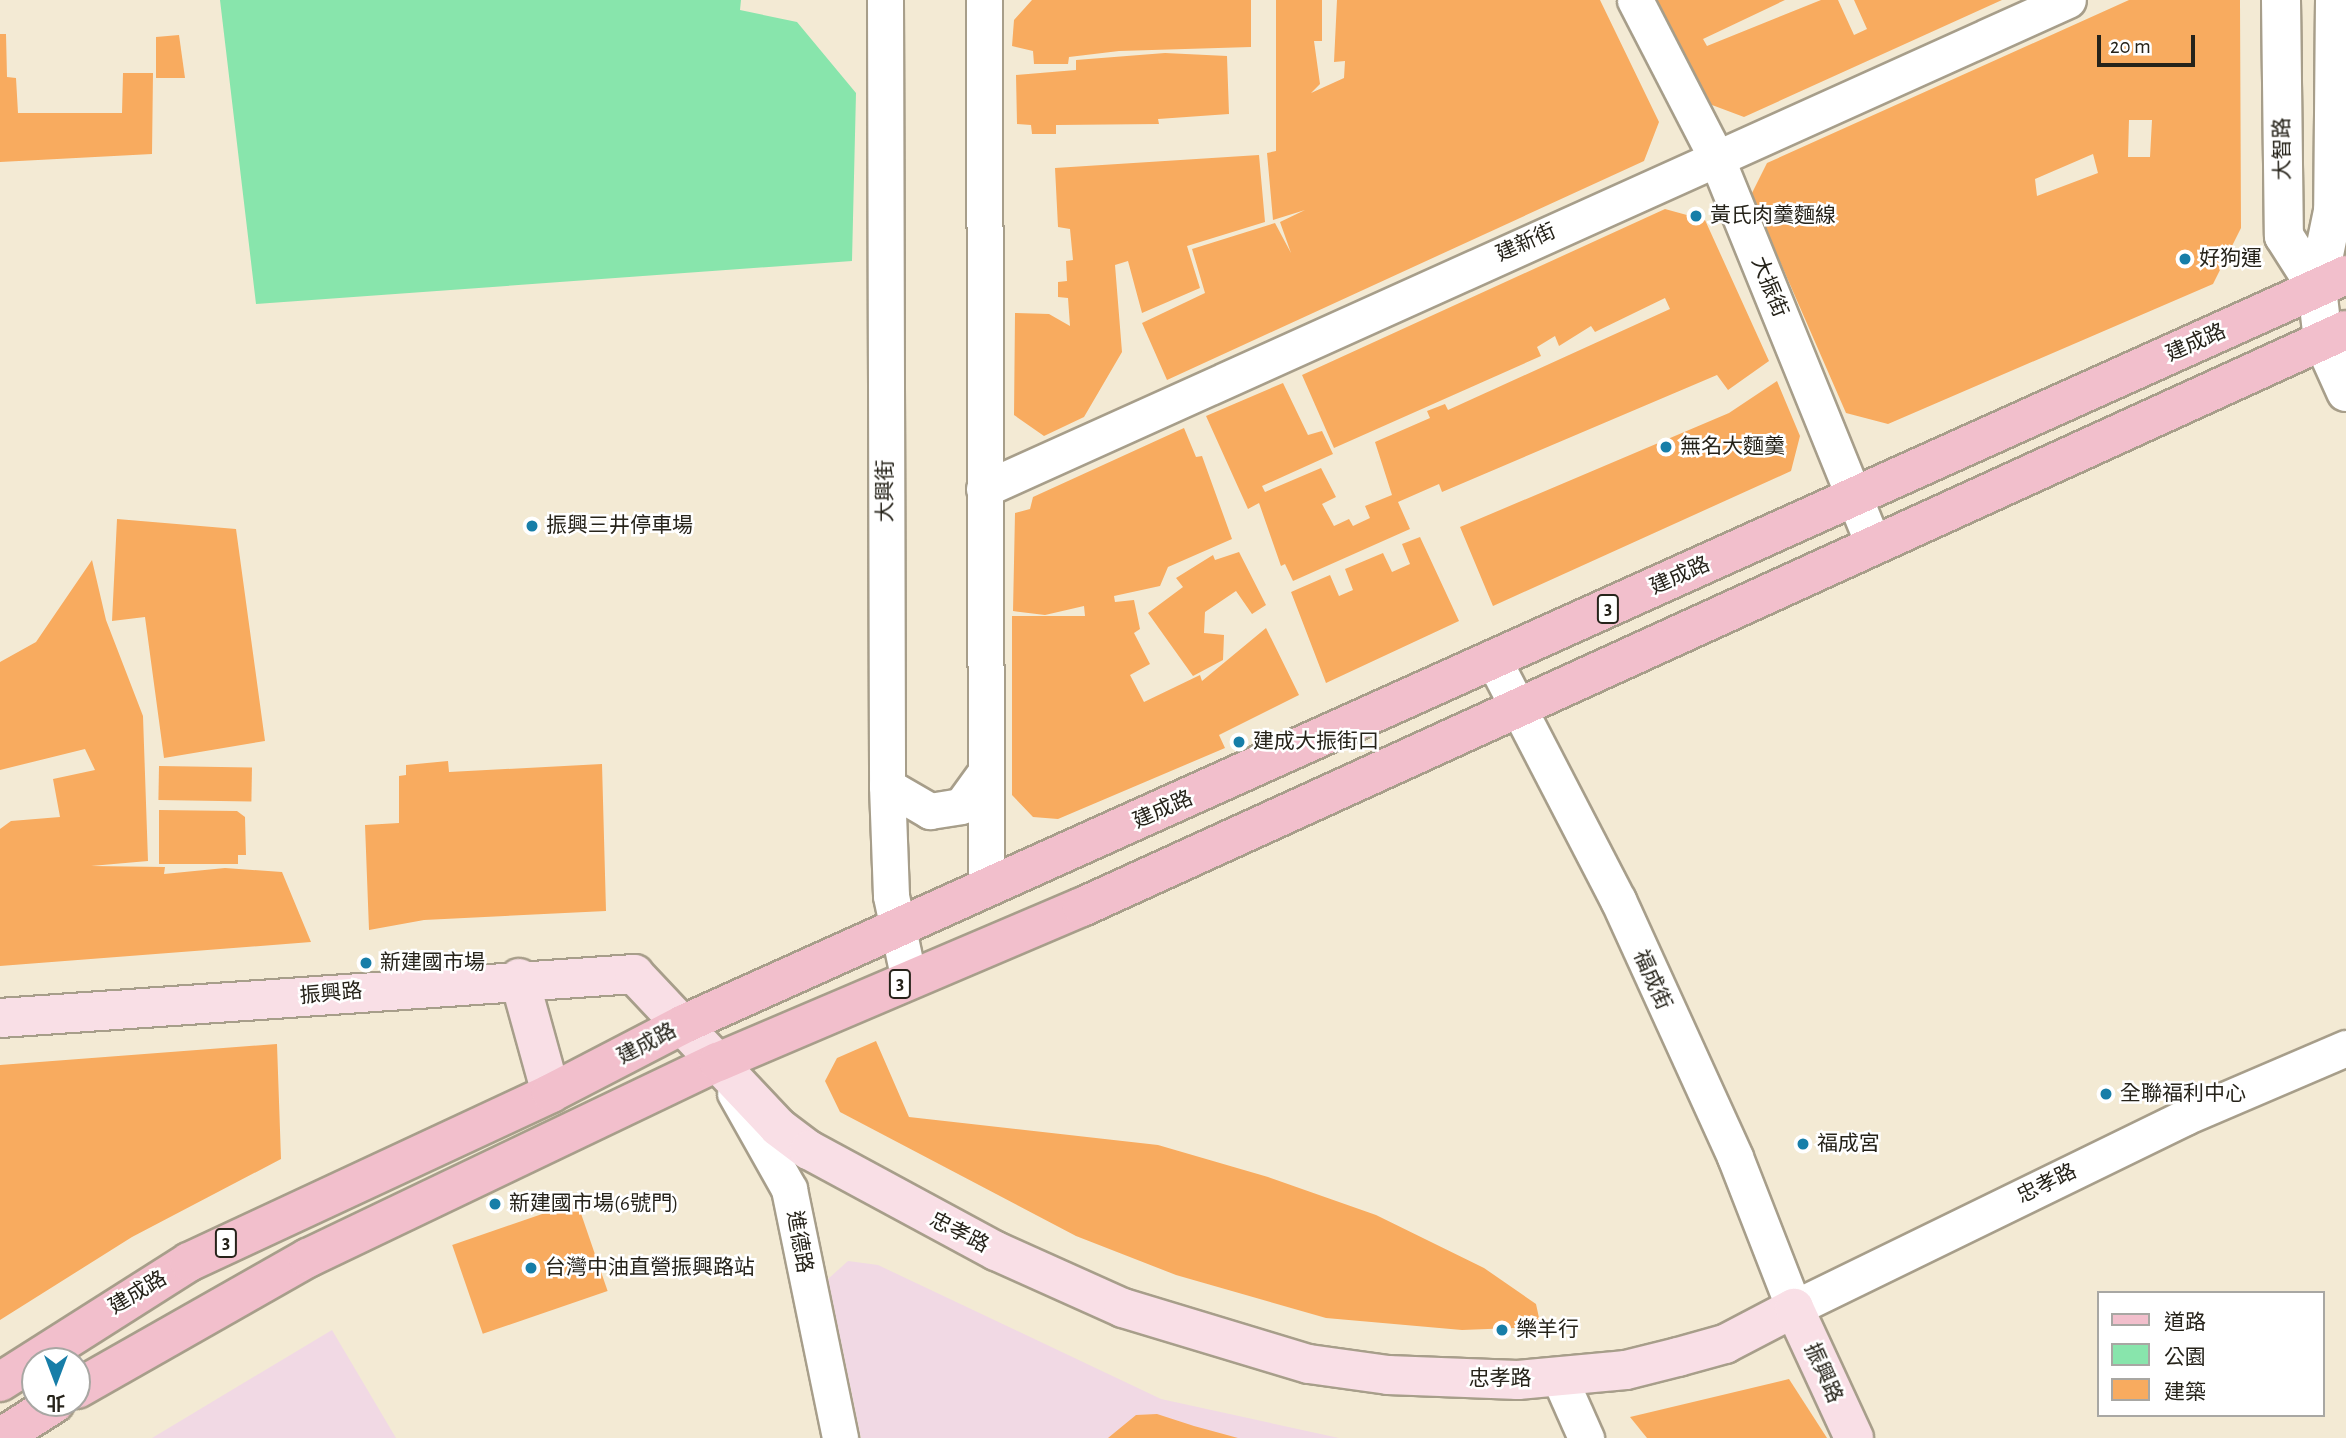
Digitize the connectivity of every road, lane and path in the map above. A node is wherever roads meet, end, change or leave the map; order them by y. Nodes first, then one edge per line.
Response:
1 (885, 0) edge
2 (984, 0) edge
3 (1635, 0) edge
4 (2068, 0) edge
5 (2281, 0) edge
6 (2334, 0) edge
7 (1716, 157) junction
8 (2332, 281) edge
9 (2334, 335) edge
10 (2346, 392) edge
11 (984, 489) junction
12 (1854, 497) junction
13 (1872, 542) junction
14 (1494, 661) junction
15 (1522, 704) junction
16 (982, 777) junction
17 (887, 786) junction
18 (986, 887) junction
19 (896, 926) junction
20 (519, 978) junction
21 (909, 980) junction
22 (0, 1018) edge
23 (684, 1024) junction
24 (2346, 1048) edge
25 (718, 1062) junction
26 (551, 1093) junction
27 (1794, 1308) junction
28 (1559, 1377) junction
29 (91, 1381) edge
30 (0, 1382) edge
31 (33, 1417) edge
32 (0, 1438) edge
33 (840, 1438) edge
34 (1586, 1438) edge
35 (1854, 1438) edge

1 - 17 street, 大興街
2 - 11 street
3 - 7 street, 大振街
4 - 7 street, 建新街
5 - 8 street, 大智路
6 - 8 street, 大智路
7 - 11 street, 建新街
7 - 12 street, 大振街
8 - 9 street, 大智路
8 - 12 main road, 建成路 / 3
9 - 10 street, 大智路
9 - 13 main road, 3
11 - 16 street
12 - 13 street, 大振街
12 - 14 main road, 建成路 / 3
13 - 15 main road, 3
14 - 15 street, 福成街
14 - 18 main road, 建成路 / 3
15 - 21 main road, 3
15 - 27 street, 福成街
16 - 17 street
16 - 18 street
17 - 19 street, 大興街
18 - 19 main road, 建成路 / 3
19 - 21 street, 大興街
19 - 23 main road, 建成路 / 3
20 - 22 main road, 振興路
20 - 23 main road, 振興路
20 - 26 main road
21 - 25 main road, 3
23 - 25 main road, 忠孝路
23 - 26 main road, 建成路 / 3
24 - 27 street, 忠孝路
25 - 28 main road, 忠孝路
25 - 29 main road, 3
25 - 33 street, 進德路
26 - 30 main road, 建成路 / 3
27 - 28 main road, 忠孝路
27 - 35 main road, 振興路
28 - 34 street
31 - 32 main road

